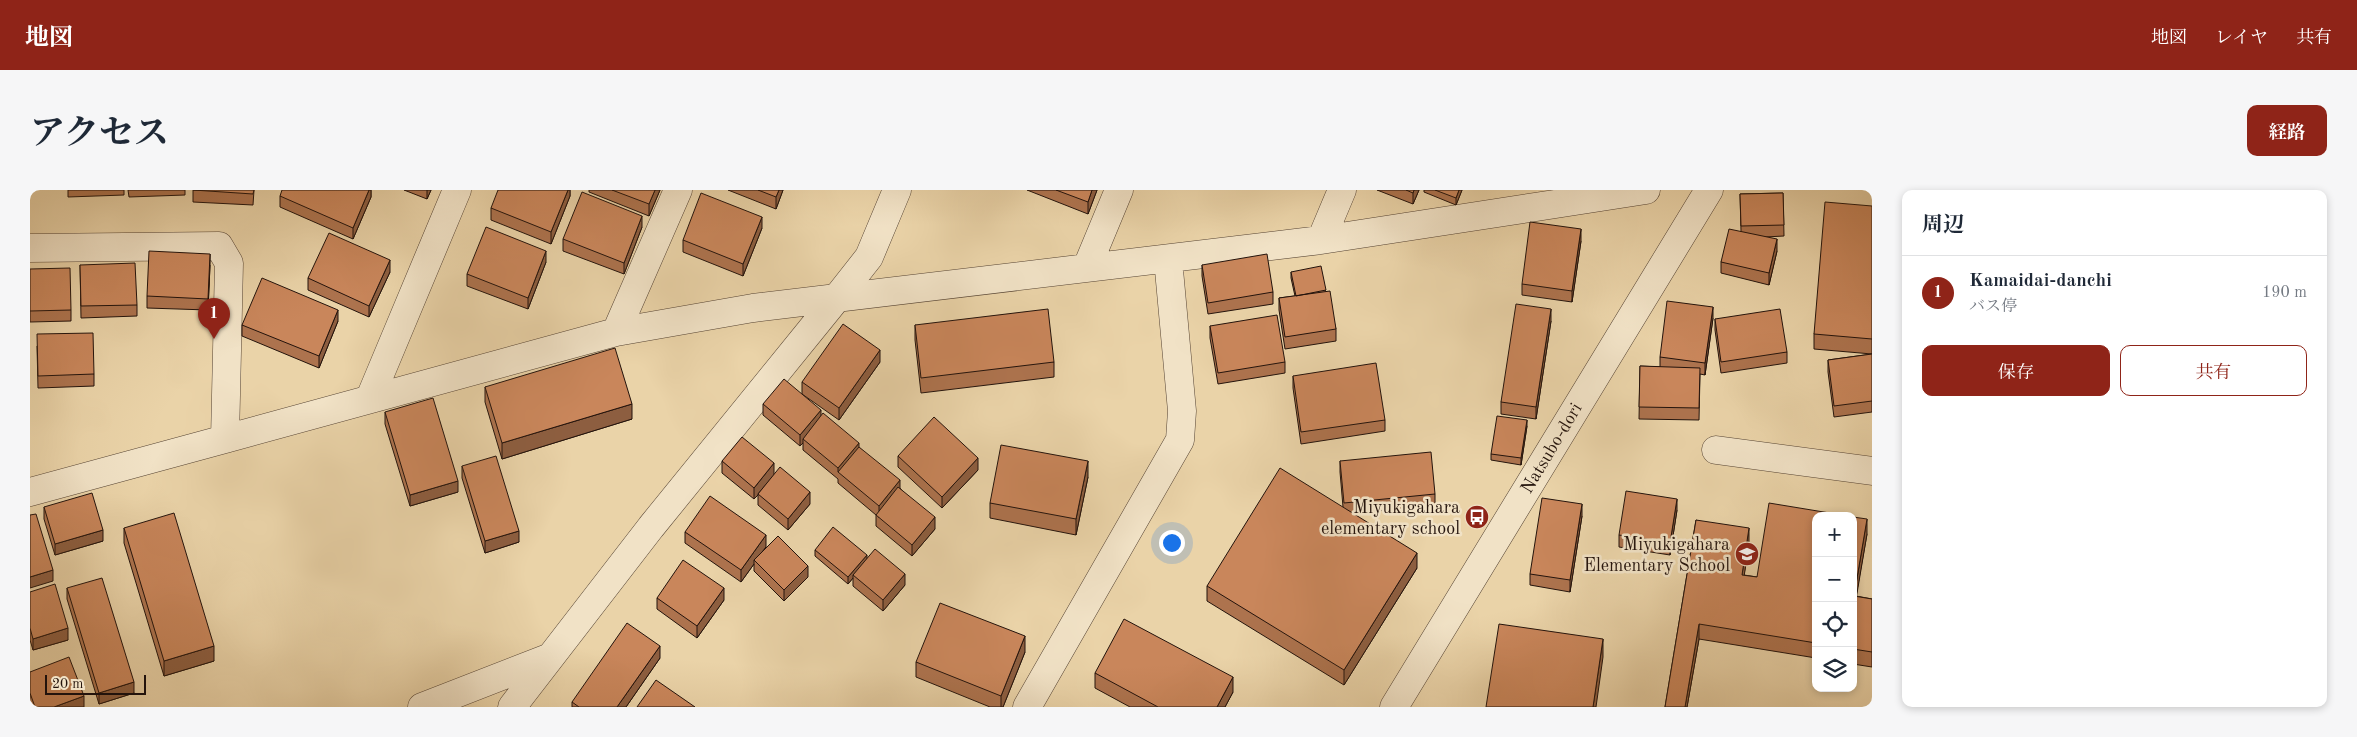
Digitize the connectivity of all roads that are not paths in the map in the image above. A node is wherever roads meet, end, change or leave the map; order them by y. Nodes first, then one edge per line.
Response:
1 (457, 190) edge
2 (678, 190) edge
3 (897, 190) edge
4 (1119, 190) edge
5 (1342, 190) edge
6 (1646, 190) edge
7 (1709, 190) edge
8 (1321, 240) junction
9 (30, 248) edge
10 (1168, 259) junction
11 (1087, 267) junction
12 (836, 299) junction
13 (616, 332) junction
14 (370, 398) junction
15 (225, 439) junction
16 (1716, 450) dead end
17 (1872, 471) edge
18 (30, 492) edge
19 (548, 658) junction
20 (422, 707) edge
21 (512, 707) edge
22 (1027, 707) edge
23 (1394, 707) edge

1 - 14 street
2 - 13 street
3 - 12 street
4 - 11 street
5 - 8 street
6 - 8 street
7 - 23 street, Natsubo-dori
8 - 10 street
9 - 15 street
10 - 11 street
10 - 22 street
11 - 12 street
12 - 13 street
12 - 19 street
13 - 14 street
14 - 15 street
15 - 18 street
16 - 17 street
19 - 20 street
19 - 21 street

